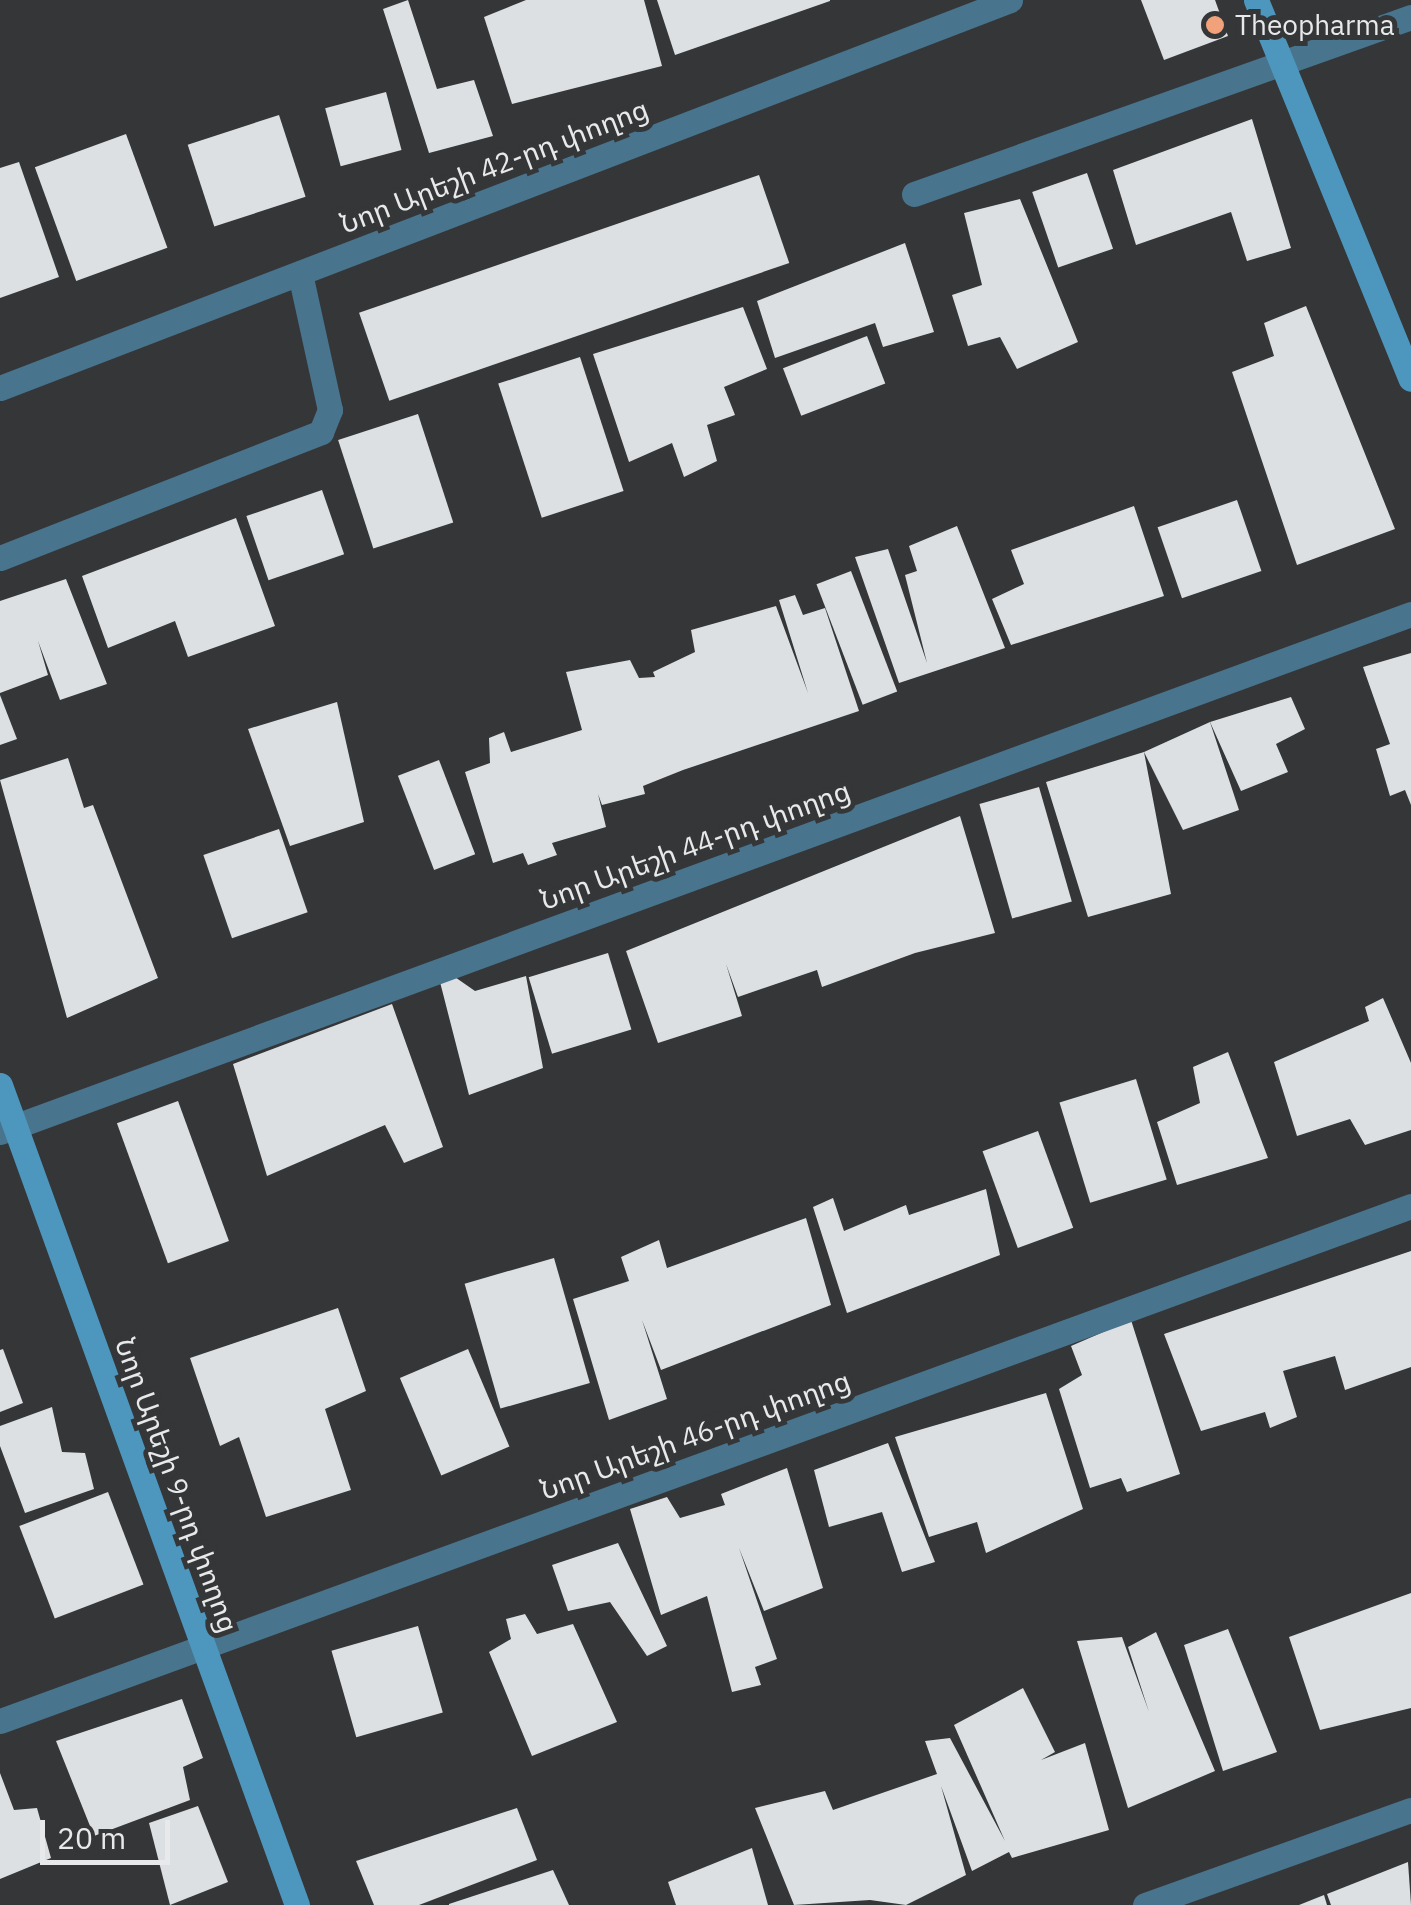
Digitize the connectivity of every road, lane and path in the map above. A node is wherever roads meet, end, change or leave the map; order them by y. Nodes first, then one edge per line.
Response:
1 (1010, 0) edge
2 (1256, 0) edge
3 (1411, 17) edge
4 (1282, 66) junction
5 (914, 194) dead end
6 (300, 273) junction
7 (1411, 379) edge
8 (0, 388) edge
9 (0, 558) edge
10 (1411, 614) edge
11 (0, 1086) edge
12 (8, 1130) edge
13 (1411, 1206) edge
14 (203, 1646) junction
15 (0, 1721) edge
16 (1411, 1810) edge
17 (297, 1905) edge
18 (1145, 1905) edge

1 - 6 street, Նոր Արեշի 42-րդ փողոց
2 - 4 street
3 - 4 street
4 - 5 street
4 - 7 street
6 - 8 street, Նոր Արեշի 42-րդ փողոց
6 - 9 street
10 - 12 street, Նոր Արեշի 44-րդ փողոց
11 - 12 street, Նոր Արեշի 9-րդ փողոց
12 - 14 street, Նոր Արեշի 9-րդ փողոց
13 - 14 street, Նոր Արեշի 46-րդ փողոց
14 - 15 street, Նոր Արեշի 46-րդ փողոց
14 - 17 street, Նոր Արեշի 9-րդ փողոց
16 - 18 street

